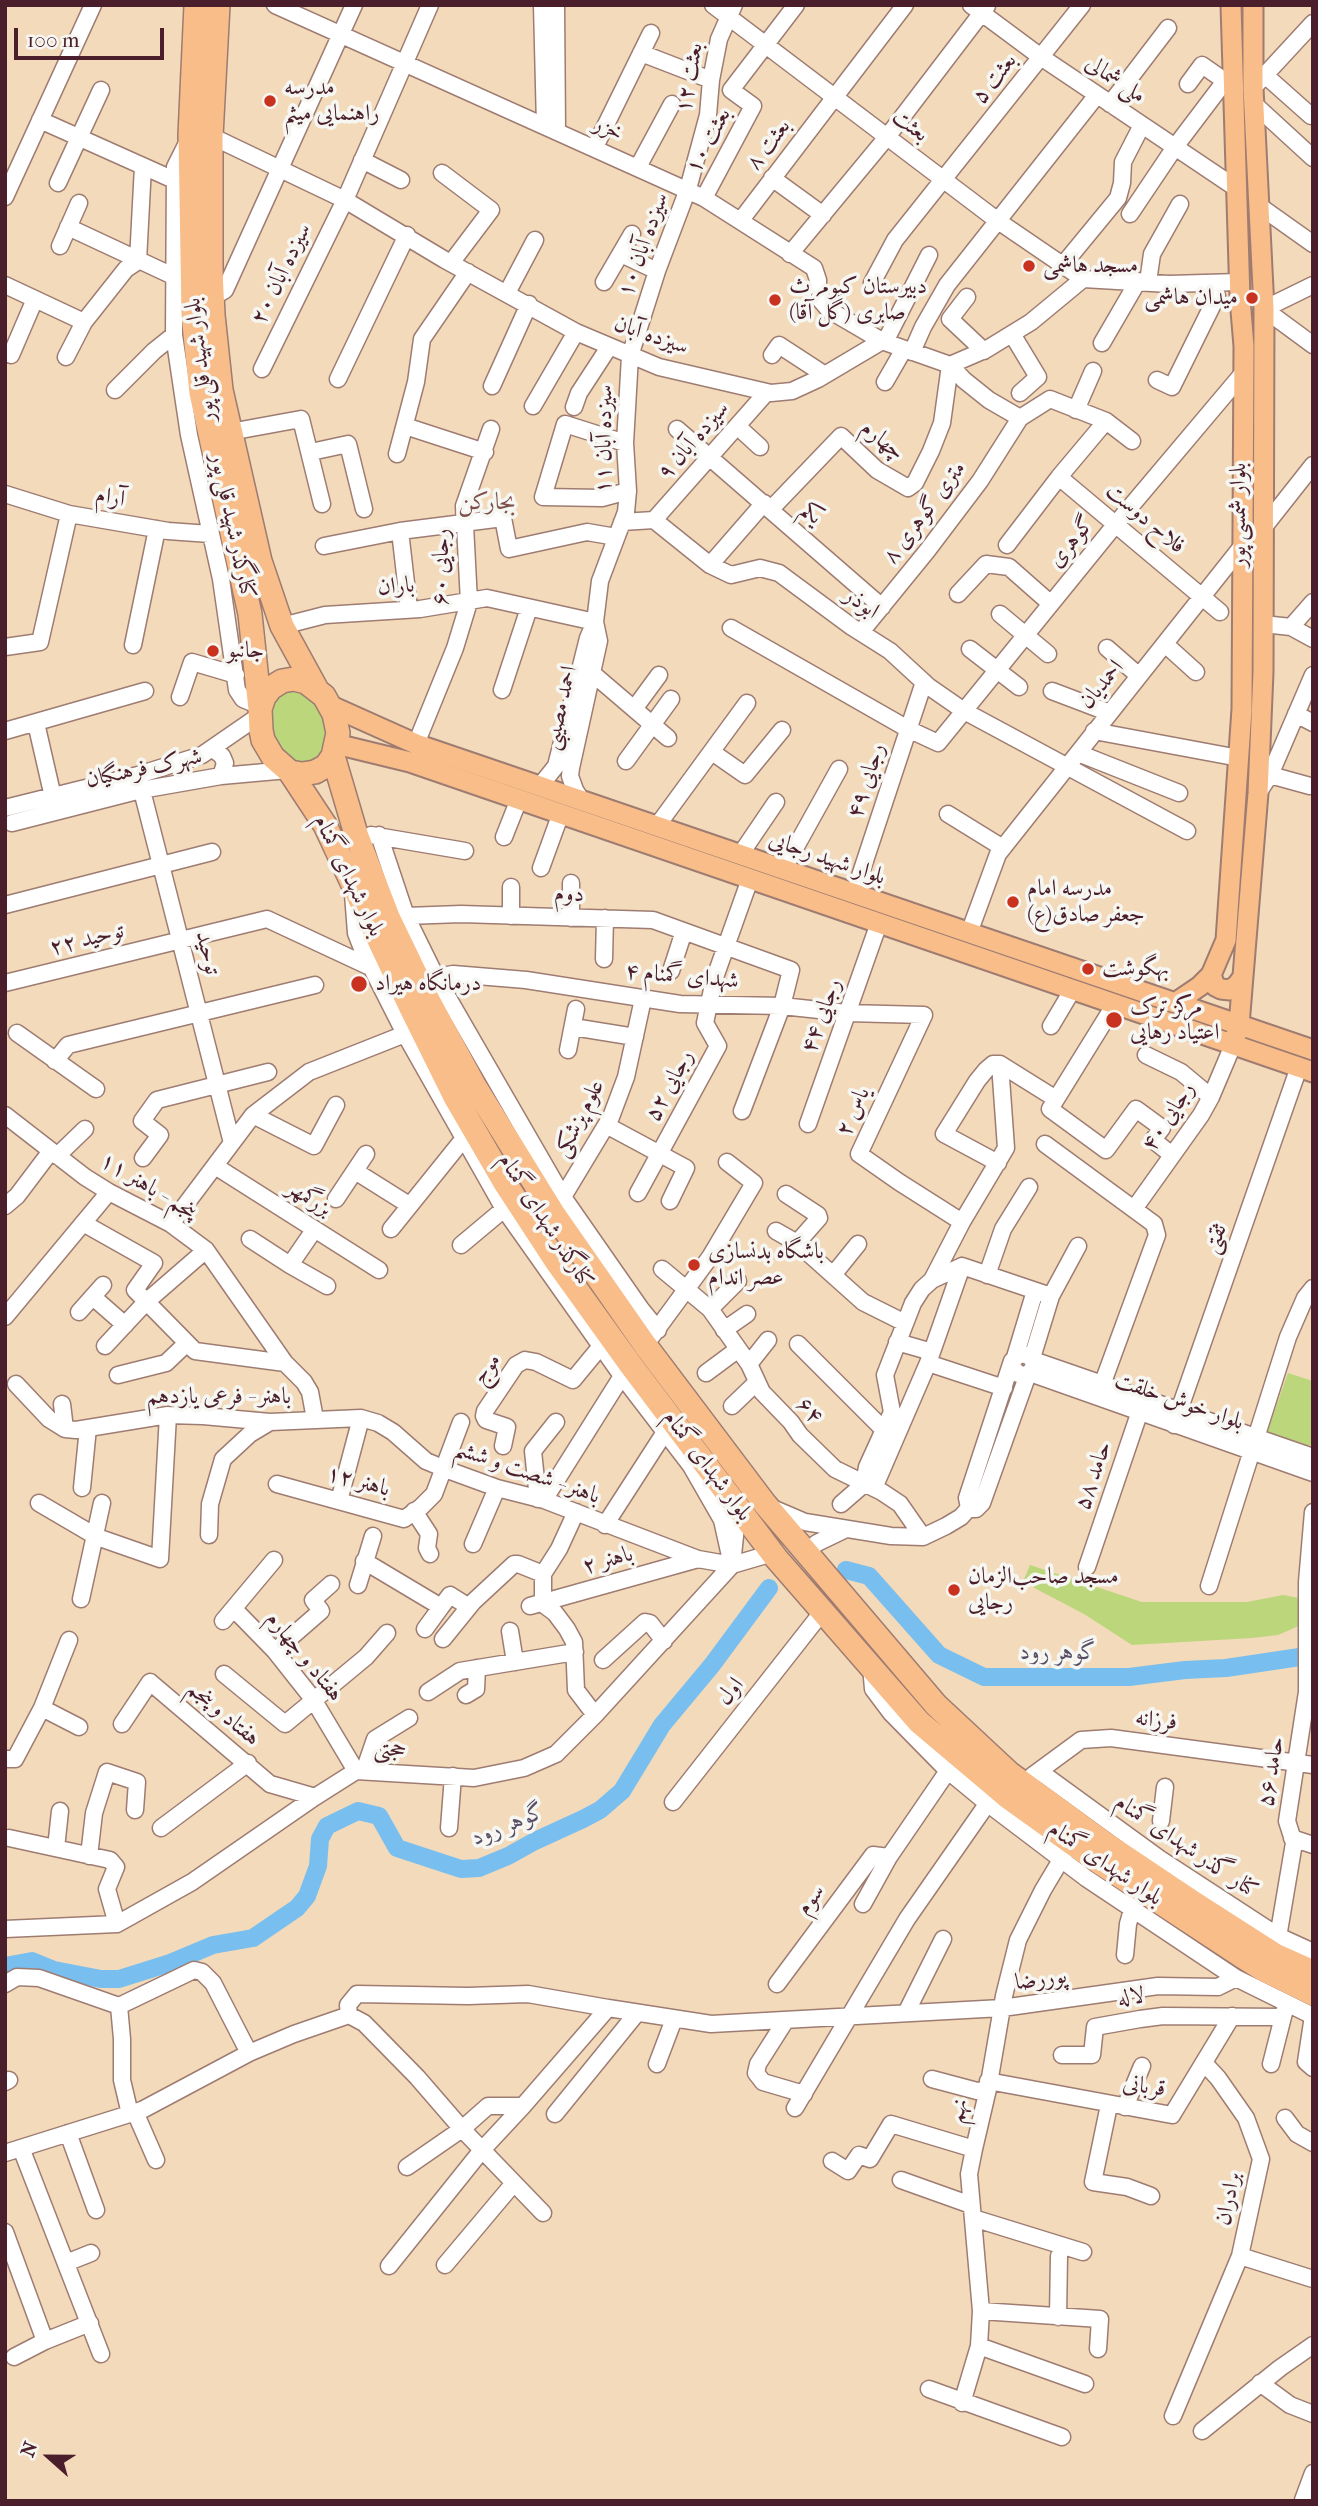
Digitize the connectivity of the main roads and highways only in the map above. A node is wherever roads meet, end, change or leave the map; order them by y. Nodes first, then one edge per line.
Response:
1 (196, 5) edge
2 (218, 5) edge
3 (1253, 5) edge
4 (1230, 6) edge
5 (201, 135) junction
6 (1260, 246) junction
7 (1238, 250) junction
8 (1239, 282) junction
9 (1262, 286) junction
10 (282, 627) junction
11 (254, 643) junction
12 (323, 697) junction
13 (260, 710) junction
14 (384, 730) junction
15 (335, 750) junction
16 (379, 754) junction
17 (289, 771) junction
18 (349, 811) junction
19 (325, 825) junction
20 (1211, 975) junction
21 (1243, 977) junction
22 (1175, 1003) junction
23 (1239, 1025) junction
24 (1233, 1045) junction
25 (1313, 1050) edge
26 (1306, 1070) edge
27 (1011, 1784) junction
28 (1313, 1972) edge
29 (1294, 2000) edge

1 - 5 highway, بلوار شهید قلی پور
2 - 5 highway, بلوار شهید قلی پور
3 - 6 main road, بلوار شمسی پور
4 - 7 main road, بلوار شمسی پور
5 - 10 highway, بلوار شهید قلی پور
5 - 11 highway, بلوار شهید قلی پور
6 - 7 main road
6 - 9 main road, بلوار شمسی پور
7 - 8 main road, بلوار شمسی پور
8 - 9 main road
8 - 20 main road, بلوار شمسی پور
9 - 21 main road, بلوار شمسی پور
10 - 11 highway
10 - 12 highway, بلوار شهید قلی پور
11 - 13 highway, بلوار شهید قلی پور
12 - 13 highway
12 - 14 main road, بلوار شهید رجایی
12 - 15 highway
13 - 17 highway
14 - 16 main road
14 - 22 main road, بلوار شهید رجایی
15 - 16 main road, بلوار شهید رجایی
15 - 17 highway
15 - 18 highway, بلوار شهدای گمنام
16 - 24 main road, بلوار شهید رجایی
17 - 19 highway, بلوار شهدای گمنام
18 - 19 highway
18 - 27 highway, بلوار شهدای گمنام
19 - 27 highway, بلوار شهدای گمنام
20 - 21 main road
20 - 22 main road, بلوار شمسی پور
21 - 23 main road, بلوار شمسی پور
22 - 23 main road, بلوار شهید رجایی
23 - 24 main road, بلوار شمسی پور
23 - 25 main road, بلوار شهید رجایی
24 - 26 main road, بلوار شهید رجایی
27 - 28 highway, بلوار شهدای گمنام
27 - 29 highway, بلوار شهدای گمنام

